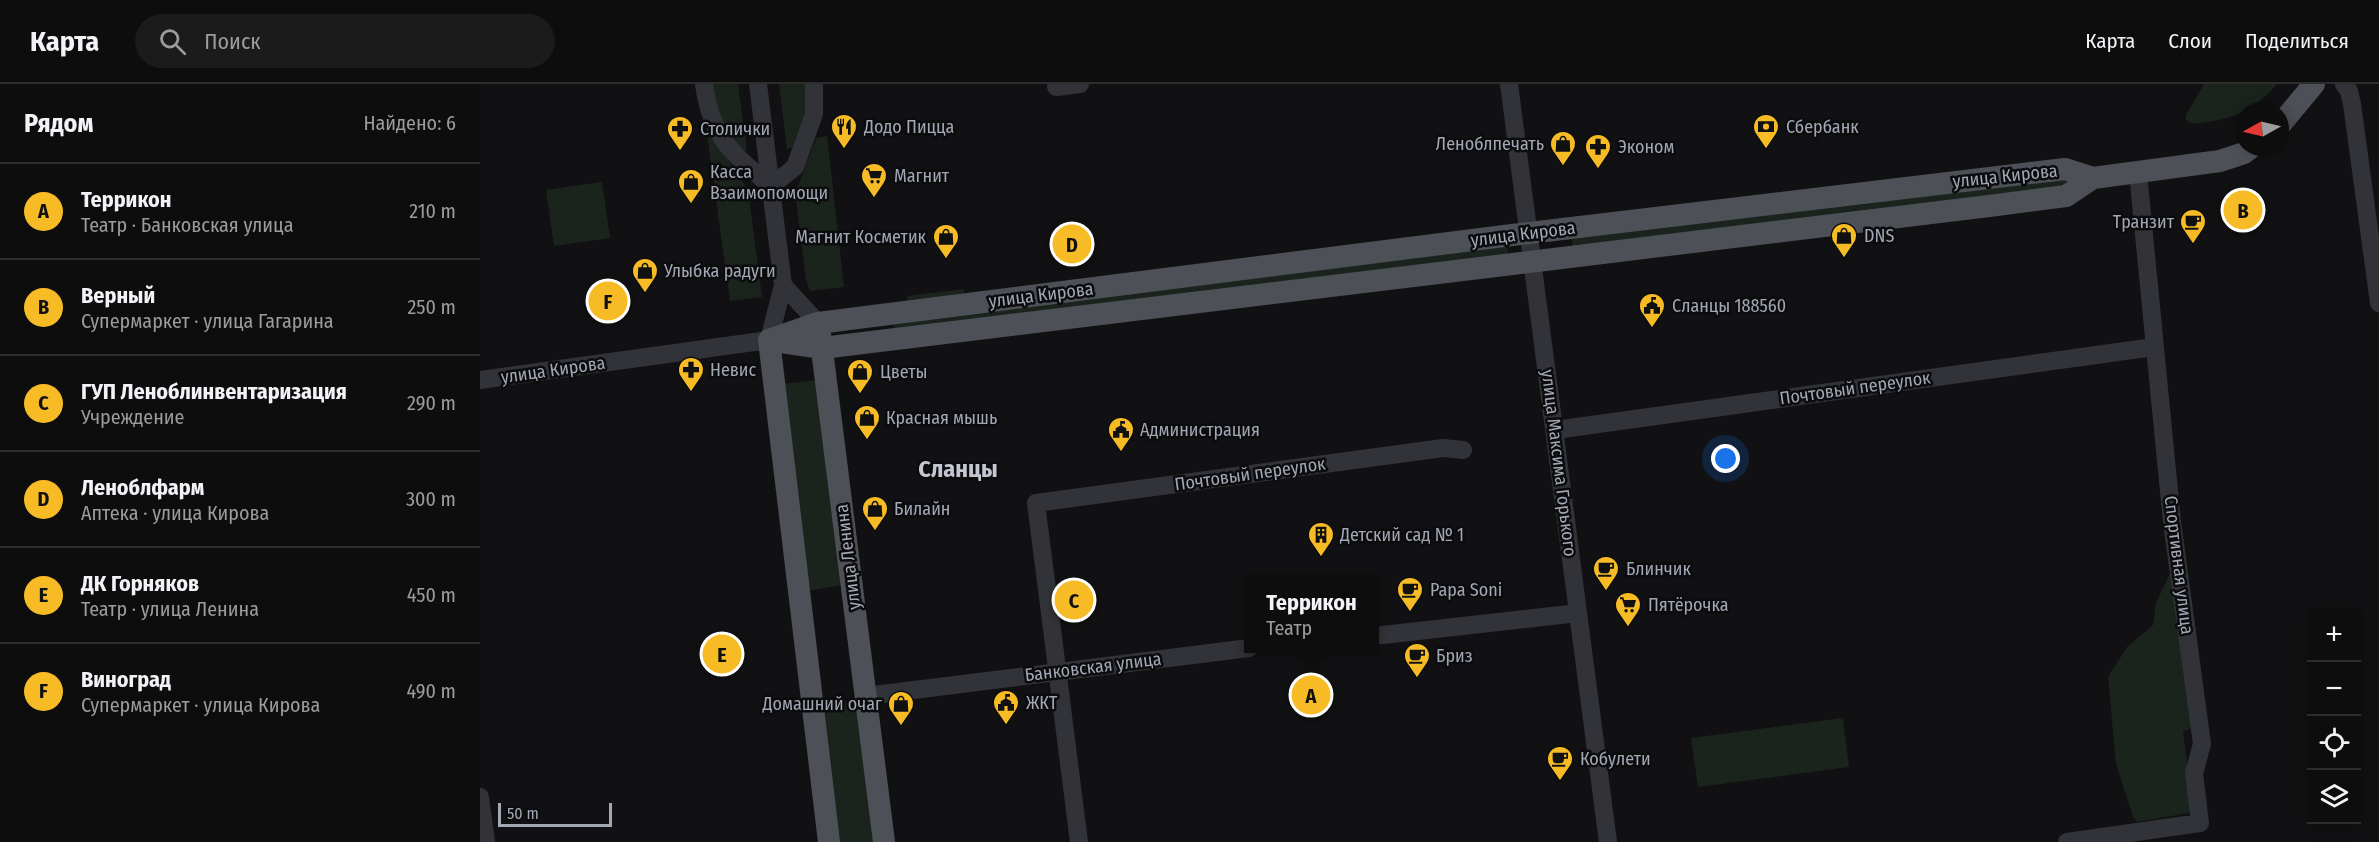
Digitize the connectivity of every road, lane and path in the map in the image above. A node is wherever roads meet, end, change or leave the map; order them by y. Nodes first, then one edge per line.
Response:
1 (704, 84) edge
2 (758, 84) edge
3 (814, 84) edge
4 (1080, 84) edge
5 (1509, 84) edge
6 (2314, 84) edge
7 (2344, 84) edge
8 (1056, 87) dead end
9 (2289, 114) edge
10 (2235, 156) edge
11 (2138, 173) junction
12 (2093, 178) junction
13 (771, 186) junction
14 (1529, 233) junction
15 (1532, 262) junction
16 (783, 285) junction
17 (2379, 303) edge
18 (818, 323) junction
19 (769, 340) junction
20 (2154, 347) junction
21 (822, 348) junction
22 (480, 380) edge
23 (1555, 430) junction
24 (1463, 450) dead end
25 (1578, 613) junction
26 (1379, 635) edge
27 (1244, 649) edge
28 (1057, 672) junction
29 (866, 696) junction
30 (480, 797) edge
31 (486, 842) edge
32 (828, 842) edge
33 (884, 842) edge
34 (1079, 842) edge
35 (1608, 842) edge
36 (2067, 842) edge

1 - 13 street
2 - 13 street
3 - 13 street
4 - 8 street
5 - 14 street, улица Максима Горького
6 - 9 main road
7 - 17 street
10 - 11 main road
11 - 12 main road
11 - 20 street, Спортивная улица
12 - 14 main road, улица Кирова
12 - 15 main road, улица Кирова
13 - 16 street
14 - 15 street, улица Максима Горького
14 - 18 main road, улица Кирова
15 - 21 main road, улица Кирова
15 - 23 street, улица Максима Горького
16 - 18 street
16 - 19 street
18 - 19 main road, улица Кирова
18 - 21 main road, улица Ленина
19 - 21 main road, улица Кирова
19 - 22 street, улица Кирова
19 - 32 main road
20 - 23 street, Почтовый переулок
20 - 36 street, Спортивная улица
21 - 29 main road, улица Ленина
23 - 25 street, улица Максима Горького
24 - 28 street, Почтовый переулок
25 - 26 street
25 - 35 street, улица Максима Горького
27 - 28 street, Банковская улица
28 - 29 street, Банковская улица
28 - 34 street
29 - 33 main road, улица Ленина
30 - 31 street

